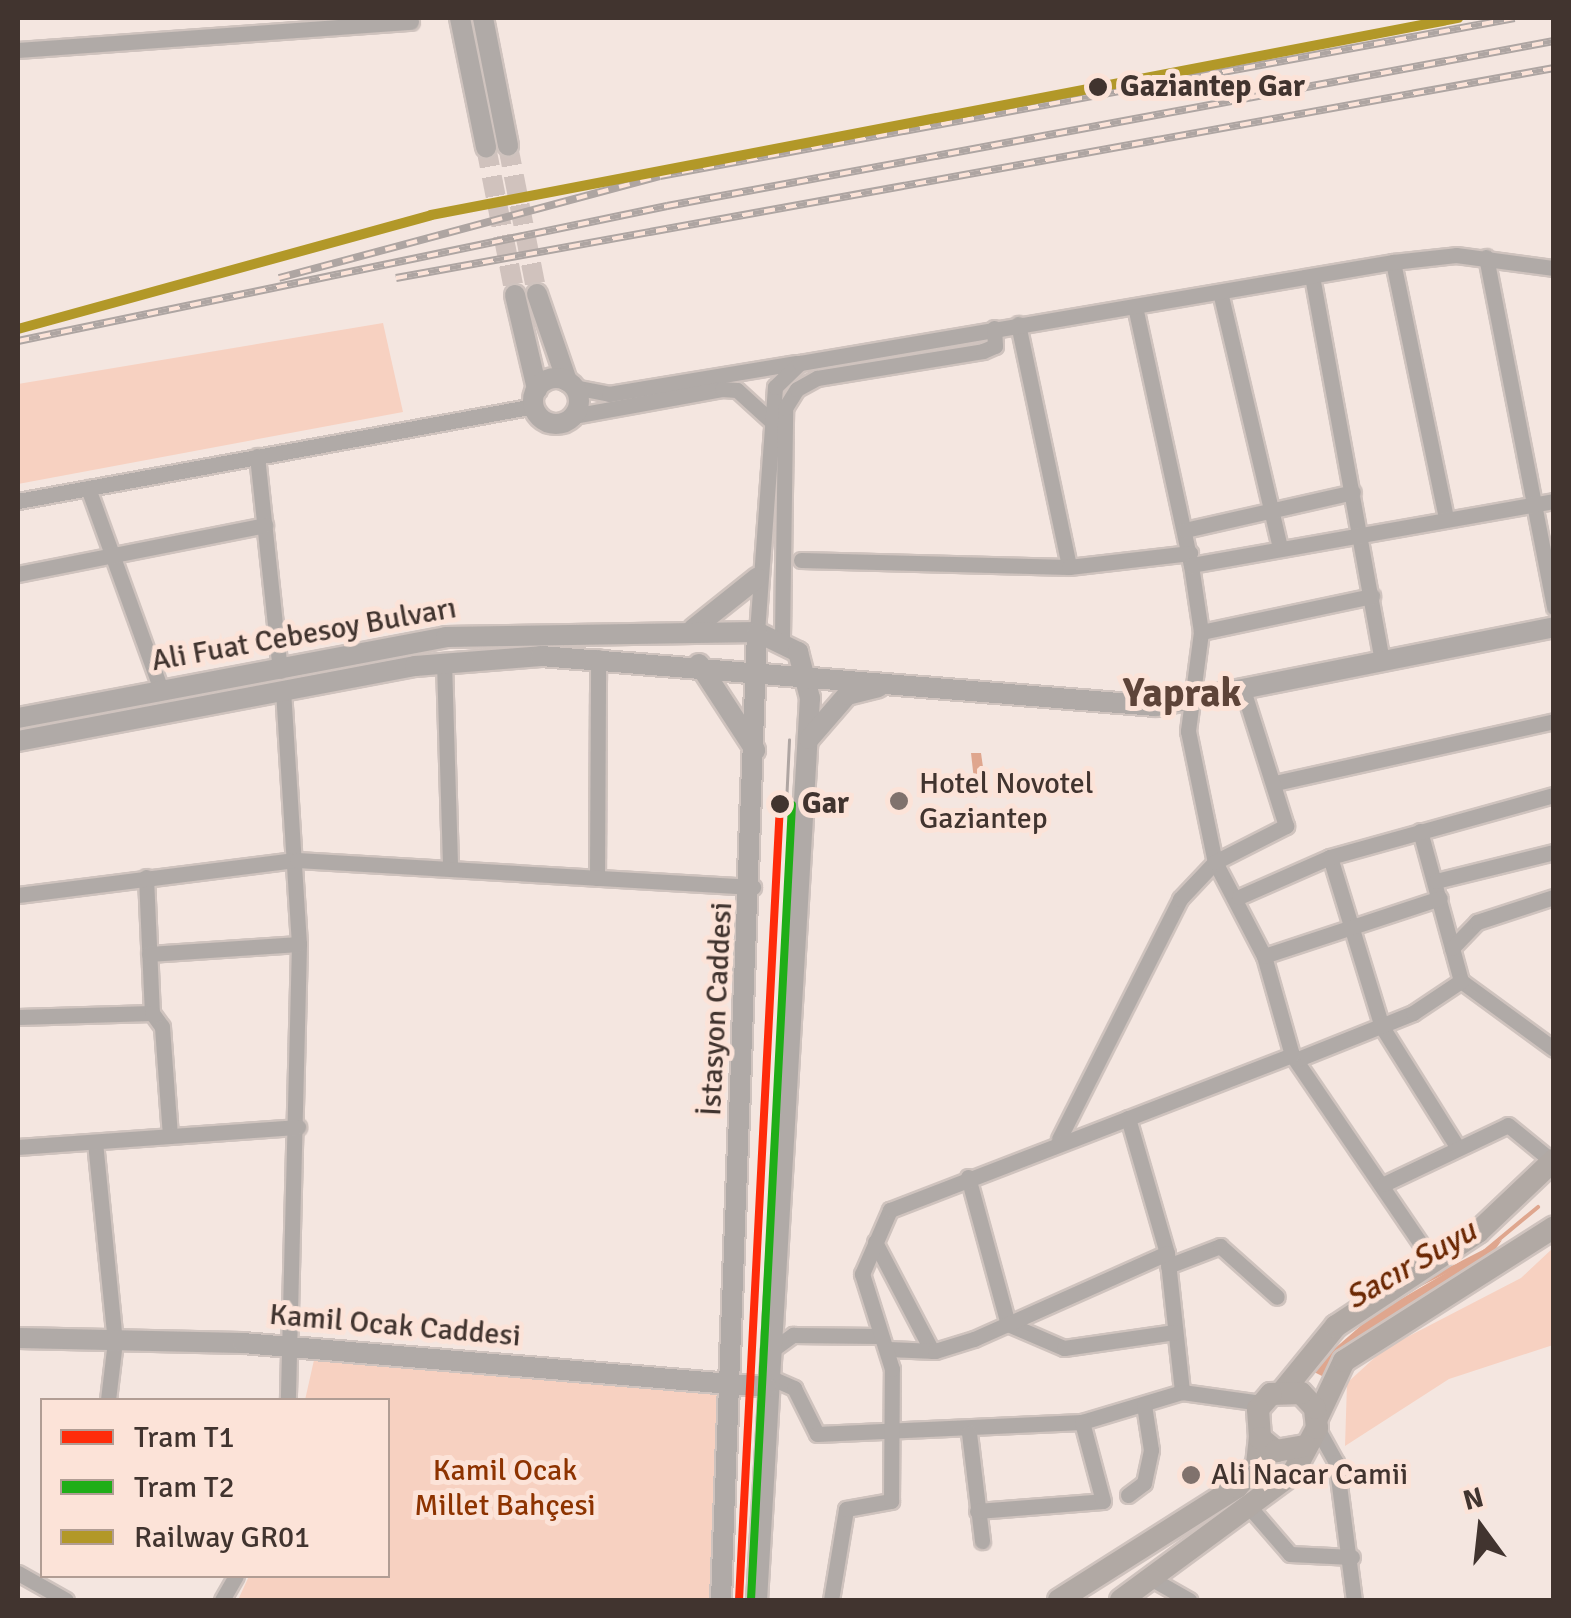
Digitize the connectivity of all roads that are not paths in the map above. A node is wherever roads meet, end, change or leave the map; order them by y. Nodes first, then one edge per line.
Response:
1 (460, 18) edge
2 (483, 18) edge
3 (411, 22) dead end
4 (18, 50) edge
5 (508, 146) tunnel mouth
6 (486, 147) tunnel mouth
7 (1486, 256) junction
8 (1394, 262) junction
9 (1554, 268) edge
10 (1312, 276) junction
11 (537, 294) tunnel mouth
12 (515, 295) tunnel mouth
13 (1221, 296) junction
14 (1136, 311) junction
15 (1018, 324) junction
16 (994, 328) junction
17 (800, 363) junction
18 (571, 384) junction
19 (535, 398) junction
20 (574, 416) junction
21 (771, 421) junction
22 (258, 456) junction
23 (88, 488) junction
24 (1353, 492) junction
25 (18, 501) edge
26 (1554, 501) edge
27 (1528, 506) junction
28 (1270, 510) junction
29 (1446, 519) junction
30 (265, 526) junction
31 (1185, 530) junction
32 (1360, 533) junction
33 (1280, 547) junction
34 (110, 558) junction
35 (1191, 559) junction
36 (802, 560) dead end
37 (1069, 567) junction
38 (18, 574) edge
39 (757, 578) junction
40 (1372, 596) junction
41 (1554, 607) edge
42 (1553, 626) edge
43 (687, 631) junction
44 (756, 632) junction
45 (1201, 632) junction
46 (782, 637) junction
47 (598, 658) junction
48 (1382, 661) junction
49 (444, 662) junction
50 (699, 664) junction
51 (756, 668) junction
52 (809, 673) junction
53 (281, 680) junction
54 (897, 684) junction
55 (161, 690) junction
56 (1244, 692) junction
57 (1188, 703) junction
58 (18, 718) edge
59 (1554, 722) edge
60 (18, 740) edge
61 (806, 745) junction
62 (756, 752) junction
63 (1275, 783) junction
64 (1554, 796) edge
65 (1420, 831) junction
66 (1554, 852) edge
67 (1330, 858) junction
68 (297, 860) junction
69 (1215, 862) junction
70 (450, 863) junction
71 (146, 877) junction
72 (598, 878) junction
73 (1436, 881) junction
74 (753, 887) junction
75 (18, 895) edge
76 (1239, 897) junction
77 (1554, 897) edge
78 (1440, 898) junction
79 (1347, 924) junction
80 (299, 944) junction
81 (1452, 948) junction
82 (149, 954) junction
83 (1264, 956) junction
84 (1461, 981) junction
85 (152, 1013) junction
86 (18, 1017) edge
87 (1382, 1027) junction
88 (1553, 1050) edge
89 (1295, 1057) junction
90 (1128, 1118) junction
91 (298, 1127) junction
92 (170, 1136) junction
93 (1060, 1139) junction
94 (95, 1142) junction
95 (18, 1147) edge
96 (1458, 1148) junction
97 (1553, 1160) edge
98 (968, 1177) junction
99 (1384, 1184) junction
100 (1554, 1228) edge
101 (875, 1242) junction
102 (1168, 1260) junction
103 (1434, 1263) junction
104 (1277, 1298) dead end
105 (1008, 1324) junction
106 (1175, 1332) junction
107 (18, 1338) edge
108 (115, 1340) junction
109 (883, 1343) junction
110 (295, 1348) junction
111 (932, 1351) junction
112 (768, 1353) junction
113 (766, 1381) junction
114 (730, 1385) junction
115 (1283, 1391) junction
116 (1182, 1392) junction
117 (108, 1398) edge
118 (288, 1398) edge
119 (1261, 1403) junction
120 (1144, 1405) junction
121 (1082, 1422) junction
122 (1313, 1431) junction
123 (969, 1433) junction
124 (892, 1436) junction
125 (1260, 1438) junction
126 (1128, 1496) dead end
127 (977, 1510) junction
128 (1252, 1510) junction
129 (982, 1540) dead end
130 (1352, 1557) junction
131 (18, 1573) edge
132 (235, 1578) edge
133 (1152, 1579) junction
134 (51, 1582) edge
135 (66, 1600) edge
136 (222, 1600) edge
137 (721, 1600) edge
138 (757, 1600) edge
139 (831, 1600) edge
140 (1059, 1600) edge
141 (1121, 1600) edge
142 (1189, 1600) edge
143 (1354, 1600) edge

1 - 6 street
2 - 5 street
3 - 4 street
7 - 8 street
7 - 9 street
7 - 27 street
8 - 10 street
8 - 29 street
10 - 13 street
10 - 24 street
11 - 18 street
12 - 19 street
13 - 14 street
13 - 28 street
14 - 15 street
14 - 31 street
15 - 16 street
15 - 37 street
16 - 17 street
16 - 46 street
17 - 18 street
17 - 21 street, İstasyon Caddesi
18 - 19 street
18 - 20 street
19 - 20 street
19 - 22 street
20 - 21 street
21 - 39 street, İstasyon Caddesi
22 - 23 street
22 - 30 street
23 - 25 street
23 - 34 street
24 - 28 street
24 - 32 street
26 - 27 street
27 - 29 street
27 - 41 street
28 - 31 street
28 - 33 street
29 - 32 street
30 - 34 street
30 - 53 street
31 - 35 street
32 - 33 street
32 - 40 street
33 - 35 street
34 - 38 street
34 - 55 street
35 - 37 street
35 - 45 street
36 - 37 street
39 - 43 street
39 - 44 street, İstasyon Caddesi
40 - 45 street
40 - 48 street
42 - 48 street
43 - 44 street, Ali Fuat Cebesoy Bulvarı
43 - 53 street, Ali Fuat Cebesoy Bulvarı
44 - 46 street, Ali Fuat Cebesoy Bulvarı
44 - 51 street, İstasyon Caddesi
45 - 57 street
46 - 52 street
47 - 49 street
47 - 50 street
47 - 72 street
48 - 56 street
49 - 53 street
49 - 70 street
50 - 51 street
50 - 62 street
51 - 52 street
51 - 62 street, İstasyon Caddesi
52 - 54 street
52 - 61 street
53 - 55 street, Ali Fuat Cebesoy Bulvarı
53 - 60 street
53 - 68 street
54 - 57 street
54 - 61 street
55 - 58 street, Ali Fuat Cebesoy Bulvarı
56 - 57 street
56 - 63 street
57 - 69 street
59 - 63 street
61 - 112 street
62 - 74 street, İstasyon Caddesi
63 - 69 street
64 - 65 street
65 - 67 street
65 - 73 street
66 - 73 street
67 - 76 street
67 - 79 street
68 - 70 street
68 - 71 street
68 - 80 street
69 - 76 street
69 - 93 street
70 - 72 street
71 - 75 street
71 - 82 street
72 - 74 street
73 - 78 street
74 - 114 street, İstasyon Caddesi
76 - 83 street
77 - 81 street
78 - 79 street
78 - 81 street
79 - 83 street
79 - 87 street
80 - 82 street
80 - 91 street
81 - 84 street
82 - 85 street
83 - 89 street
84 - 87 street
84 - 88 street
85 - 86 street
85 - 92 street
87 - 89 street
87 - 96 street
89 - 90 street
89 - 99 street
90 - 93 street
90 - 102 street
91 - 92 street
91 - 110 street
92 - 94 street
93 - 98 street
94 - 95 street
94 - 108 street
96 - 97 street
96 - 99 street
97 - 103 main road
98 - 101 street
98 - 105 street
99 - 103 street
100 - 122 main road
101 - 109 street
101 - 111 street
102 - 104 street
102 - 105 street
102 - 106 street
103 - 115 main road
105 - 106 street
105 - 111 street
106 - 116 street
107 - 108 street, Kamil Ocak Caddesi
108 - 110 street, Kamil Ocak Caddesi
108 - 117 street
109 - 111 street
109 - 112 street
109 - 124 street
110 - 114 street, Kamil Ocak Caddesi
110 - 118 street
112 - 113 street
113 - 114 street, Kamil Ocak Caddesi
113 - 124 street
113 - 138 street
114 - 137 street, İstasyon Caddesi
115 - 119 main road
115 - 122 main road
116 - 119 street
116 - 120 street
119 - 125 main road
120 - 121 street
120 - 126 street
121 - 123 street
121 - 127 street
122 - 125 main road
122 - 128 main road
122 - 130 street
123 - 124 street
123 - 127 street
124 - 139 street
125 - 140 main road
127 - 129 street
128 - 130 street
128 - 133 main road
130 - 143 street
131 - 134 street
132 - 136 street
133 - 141 main road
133 - 142 street
134 - 135 street

